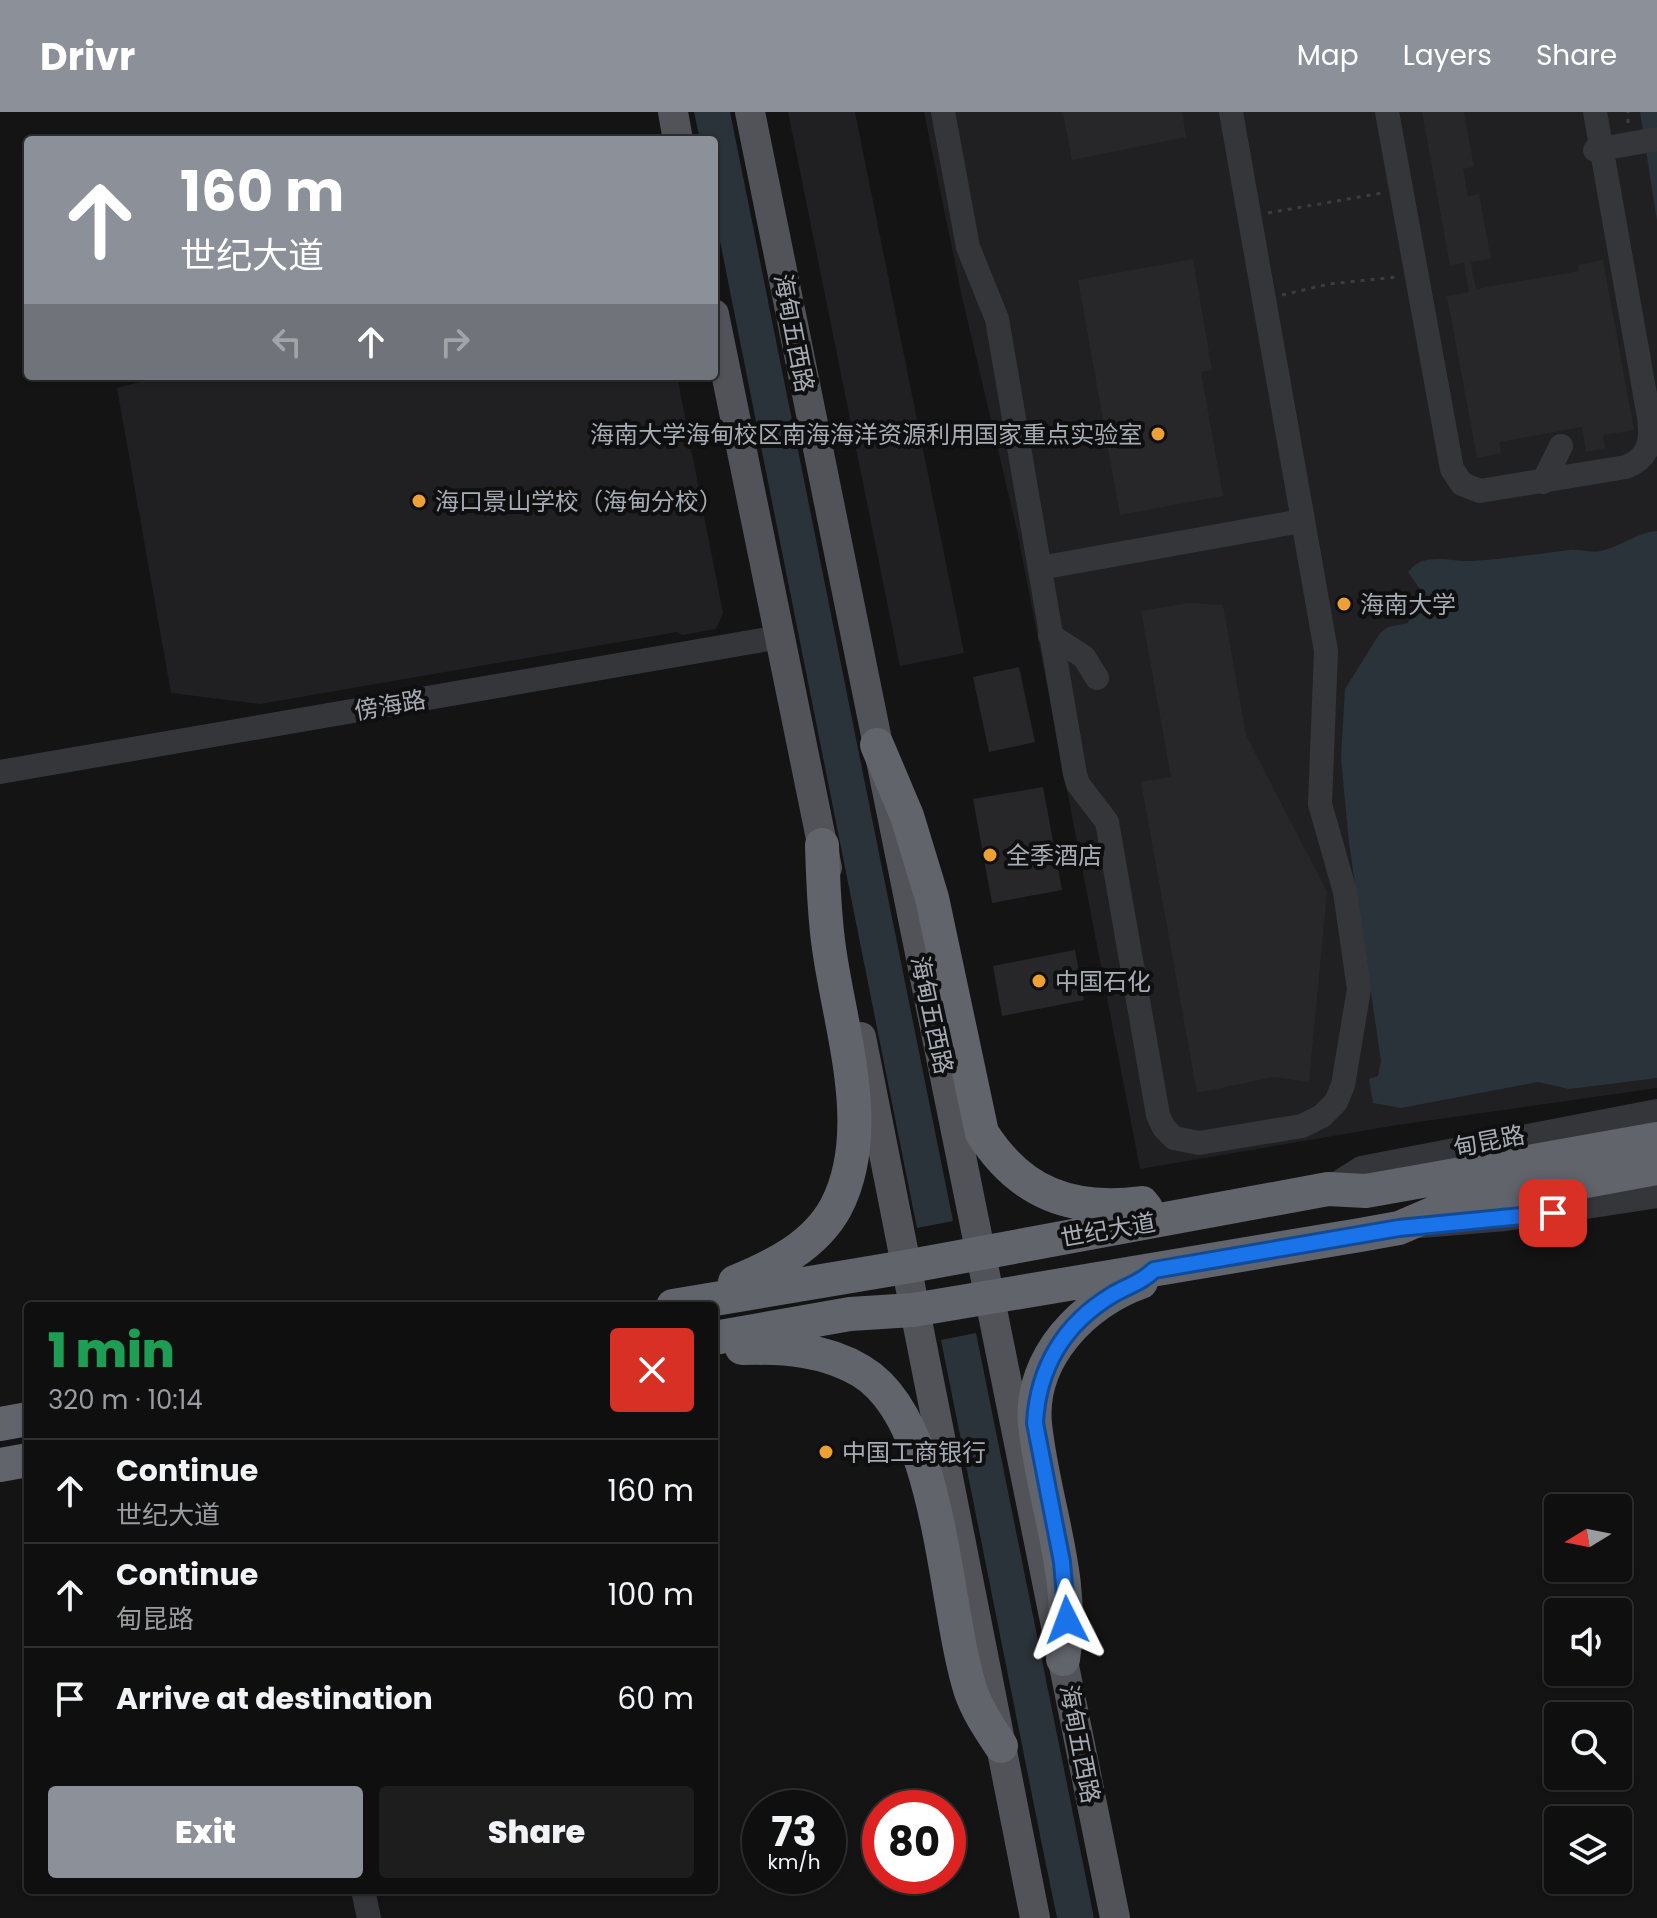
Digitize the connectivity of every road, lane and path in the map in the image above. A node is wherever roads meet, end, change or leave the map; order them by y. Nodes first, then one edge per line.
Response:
1 (673, 112) edge
2 (750, 112) edge
3 (943, 112) edge
4 (953, 112) edge
5 (1220, 112) edge
6 (1231, 112) edge
7 (1387, 112) edge
8 (1394, 112) edge
9 (1588, 112) edge
10 (1595, 112) edge
11 (677, 136) edge
12 (1648, 146) edge
13 (1599, 154) junction
14 (1401, 189) junction
15 (1248, 216) junction
16 (1416, 273) junction
17 (1263, 300) junction
18 (718, 334) edge
19 (1645, 381) edge
20 (1561, 446) dead end
21 (1545, 478) junction
22 (1298, 519) junction
23 (1045, 564) junction
24 (779, 632) junction
25 (1055, 639) junction
26 (1097, 678) dead end
27 (877, 745) junction
28 (0, 763) edge
29 (0, 772) edge
30 (822, 845) junction
31 (1657, 1111) edge
32 (1657, 1139) edge
33 (1657, 1168) edge
34 (1546, 1173) junction
35 (1328, 1189) junction
36 (1657, 1196) edge
37 (1156, 1221) junction
38 (1399, 1228) junction
39 (982, 1253) junction
40 (905, 1267) junction
41 (1154, 1270) junction
42 (989, 1297) junction
43 (676, 1302) edge
44 (695, 1302) edge
45 (913, 1310) junction
46 (718, 1337) edge
47 (718, 1350) edge
48 (24, 1420) edge
49 (0, 1424) edge
50 (24, 1461) edge
51 (0, 1465) edge
52 (1063, 1659) junction
53 (1001, 1746) junction
54 (364, 1894) edge
55 (373, 1894) edge
56 (1035, 1917) edge
57 (369, 1918) edge
58 (377, 1918) edge
59 (1115, 1918) edge

1 - 11 main road
2 - 27 main road, 海甸五西路
3 - 23 street
4 - 23 street
5 - 22 street
6 - 15 street
7 - 14 street
8 - 21 street
9 - 13 street
10 - 13 street
12 - 13 street
13 - 19 street
14 - 15 path
14 - 16 street
15 - 17 street
16 - 17 path
16 - 21 street
17 - 22 street
18 - 24 main road
19 - 21 street
20 - 21 street
22 - 23 street
22 - 25 street
23 - 25 street
24 - 28 street, 傍海路
24 - 29 street, 傍海路
24 - 30 main road
25 - 26 street
27 - 37 highway
27 - 39 main road, 海甸五西路
30 - 40 main road
30 - 43 highway
31 - 35 street, 甸昆路
32 - 34 highway
33 - 34 highway
34 - 35 highway, 世纪大道
34 - 38 highway, 世纪大道
35 - 37 highway, 世纪大道
36 - 38 street
37 - 39 highway, 世纪大道
38 - 41 highway, 世纪大道
39 - 40 highway, 世纪大道
39 - 42 main road, 海甸五西路
40 - 44 highway, 世纪大道
40 - 45 main road
41 - 42 highway, 世纪大道
41 - 52 highway
42 - 45 highway, 世纪大道
42 - 52 main road, 海甸五西路
45 - 46 highway, 世纪大道
45 - 53 main road
47 - 53 highway
48 - 49 highway
50 - 51 highway
52 - 59 main road, 海甸五西路
53 - 56 main road
54 - 57 street
55 - 58 street

